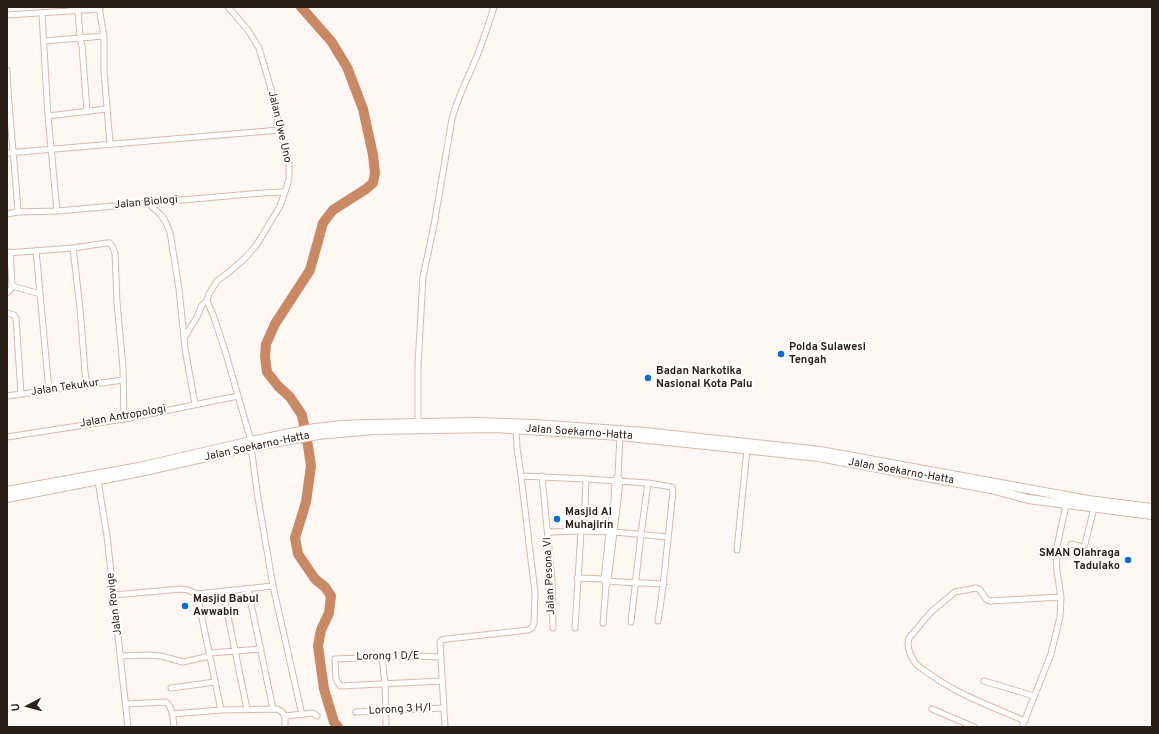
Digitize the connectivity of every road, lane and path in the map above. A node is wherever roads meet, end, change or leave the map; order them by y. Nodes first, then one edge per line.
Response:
1 (228, 7) edge
2 (494, 7) edge
3 (100, 8) edge
4 (78, 10) junction
5 (42, 14) junction
6 (7, 16) edge
7 (104, 36) junction
8 (80, 38) junction
9 (44, 41) junction
10 (7, 70) edge
11 (107, 109) junction
12 (87, 111) junction
13 (48, 116) junction
14 (280, 130) junction
15 (110, 143) junction
16 (50, 149) junction
17 (14, 152) junction
18 (7, 153) edge
19 (286, 192) junction
20 (148, 203) junction
21 (57, 211) junction
22 (18, 212) junction
23 (7, 214) edge
24 (73, 248) junction
25 (36, 250) junction
26 (8, 252) edge
27 (12, 286) junction
28 (7, 293) edge
29 (40, 294) junction
30 (207, 301) junction
31 (7, 313) edge
32 (184, 338) junction
33 (123, 380) junction
34 (87, 386) junction
35 (49, 391) junction
36 (21, 394) junction
37 (7, 396) edge
38 (238, 396) junction
39 (195, 404) junction
40 (124, 419) junction
41 (418, 426) junction
42 (516, 429) junction
43 (587, 430) junction
44 (620, 436) junction
45 (7, 437) edge
46 (251, 444) junction
47 (726, 444) junction
48 (747, 450) junction
49 (922, 472) junction
50 (521, 476) junction
51 (542, 476) junction
52 (586, 478) junction
53 (98, 481) junction
54 (617, 481) junction
55 (648, 483) junction
56 (65, 484) junction
57 (7, 491) edge
58 (7, 498) edge
59 (1066, 505) junction
60 (1094, 508) junction
61 (1152, 508) edge
62 (1152, 514) edge
63 (581, 531) junction
64 (548, 532) junction
65 (612, 532) junction
66 (641, 534) junction
67 (668, 537) junction
68 (1071, 544) dead end
69 (737, 550) dead end
70 (577, 578) junction
71 (606, 580) junction
72 (635, 583) junction
73 (664, 584) junction
74 (273, 586) junction
75 (248, 589) junction
76 (223, 592) junction
77 (197, 594) junction
78 (114, 595) junction
79 (1061, 597) junction
80 (658, 621) dead end
81 (631, 622) dead end
82 (603, 624) dead end
83 (553, 628) dead end
84 (575, 628) dead end
85 (261, 649) junction
86 (235, 651) junction
87 (210, 655) junction
88 (120, 656) junction
89 (382, 657) junction
90 (441, 657) junction
91 (442, 681) junction
92 (984, 681) dead end
93 (216, 682) junction
94 (385, 684) junction
95 (171, 688) dead end
96 (1034, 696) junction
97 (126, 704) junction
98 (443, 708) junction
99 (247, 709) junction
100 (273, 709) junction
101 (221, 710) junction
102 (932, 710) dead end
103 (386, 711) junction
104 (356, 712) dead end
105 (172, 714) junction
106 (302, 715) junction
107 (285, 716) junction
108 (317, 716) dead end
109 (1025, 721) junction
110 (128, 727) edge
111 (174, 727) edge
112 (285, 727) edge
113 (386, 727) edge
114 (445, 727) edge
115 (974, 727) edge
116 (1022, 727) edge

1 - 14 street, Jalan Uwe Uno
2 - 41 street
3 - 4 street
3 - 7 street
4 - 5 street
4 - 8 street
5 - 6 street
5 - 9 street
7 - 8 street
7 - 11 street
8 - 9 street
8 - 12 street
9 - 13 street
10 - 17 street
11 - 12 street
11 - 15 street
12 - 13 street
13 - 16 street
14 - 15 street
14 - 19 street, Jalan Uwe Uno
15 - 16 street
16 - 17 street
16 - 21 street
17 - 18 street
17 - 22 street
19 - 20 street, Jalan Biologi
19 - 30 street, Jalan Uwe Uno
20 - 21 street, Jalan Biologi
20 - 32 street
21 - 22 street, Jalan Biologi
22 - 23 street, Jalan Biologi
24 - 25 street
24 - 33 street
24 - 34 street
25 - 26 street
25 - 29 street
26 - 27 street
27 - 28 street
27 - 29 street
29 - 35 street
30 - 32 street, Jalan Uwe Uno
30 - 38 street
31 - 36 street
32 - 39 street
33 - 34 street, Jalan Tekukur
33 - 40 street
34 - 35 street, Jalan Tekukur
35 - 36 street, Jalan Tekukur
36 - 37 street, Jalan Tekukur
38 - 39 street, Jalan Antropologi
38 - 46 street
39 - 40 street, Jalan Antropologi
40 - 45 street, Jalan Antropologi
41 - 42 main road, Jalan Soekarno-Hatta
41 - 43 main road, Jalan Soekarno-Hatta
41 - 46 main road, Jalan Soekarno-Hatta
42 - 43 main road, Jalan Soekarno-Hatta
42 - 50 street
43 - 44 main road, Jalan Soekarno-Hatta
43 - 47 main road, Jalan Soekarno-Hatta
44 - 47 main road, Jalan Soekarno-Hatta
44 - 54 street
46 - 53 main road, Jalan Soekarno-Hatta
46 - 56 main road, Jalan Soekarno-Hatta
46 - 74 street
47 - 48 main road, Jalan Soekarno-Hatta
47 - 49 main road, Jalan Soekarno-Hatta
48 - 49 main road, Jalan Soekarno-Hatta
48 - 69 street
49 - 59 main road, Jalan Soekarno-Hatta
49 - 61 main road, Jalan Soekarno-Hatta
50 - 51 street
50 - 90 street
51 - 52 street
51 - 64 street, Jalan Pesona VI
52 - 54 street
52 - 63 street
53 - 56 main road, Jalan Soekarno-Hatta
53 - 78 street, Jalan Rovige
54 - 55 street
54 - 65 street
55 - 66 street
55 - 67 street
56 - 57 main road, Jalan Soekarno-Hatta
56 - 58 main road, Jalan Soekarno-Hatta
59 - 60 main road, Jalan Soekarno-Hatta
59 - 79 street
60 - 62 main road, Jalan Soekarno-Hatta
60 - 68 street
63 - 64 street
63 - 65 street
63 - 70 street
64 - 83 street, Jalan Pesona VI
65 - 66 street
65 - 71 street
66 - 67 street
66 - 72 street
67 - 73 street
70 - 71 street
70 - 84 street
71 - 72 street
71 - 82 street
72 - 73 street
72 - 81 street
73 - 80 street
74 - 75 street
74 - 106 street
75 - 76 street
75 - 85 street
76 - 77 street
76 - 86 street
77 - 78 street
77 - 87 street
78 - 88 street, Jalan Rovige
79 - 96 street
79 - 109 street
85 - 86 street
85 - 100 street
86 - 87 street
86 - 99 street
87 - 88 street
87 - 93 street
88 - 97 street, Jalan Rovige
89 - 90 street, Lorong 1 D/E
89 - 94 street
89 - 94 street, Lorong 1 D/E
90 - 91 street
91 - 94 street
91 - 98 street
92 - 96 street
93 - 95 street
93 - 101 street
94 - 103 street
96 - 109 street
97 - 105 street
97 - 110 street, Jalan Rovige
98 - 103 street, Lorong 3 H/I
98 - 114 street
99 - 100 street
99 - 101 street
100 - 107 street
101 - 105 street
102 - 115 street
103 - 104 street, Lorong 3 H/I
103 - 113 street
105 - 111 street
106 - 107 street
106 - 108 street
107 - 112 street
109 - 116 street

